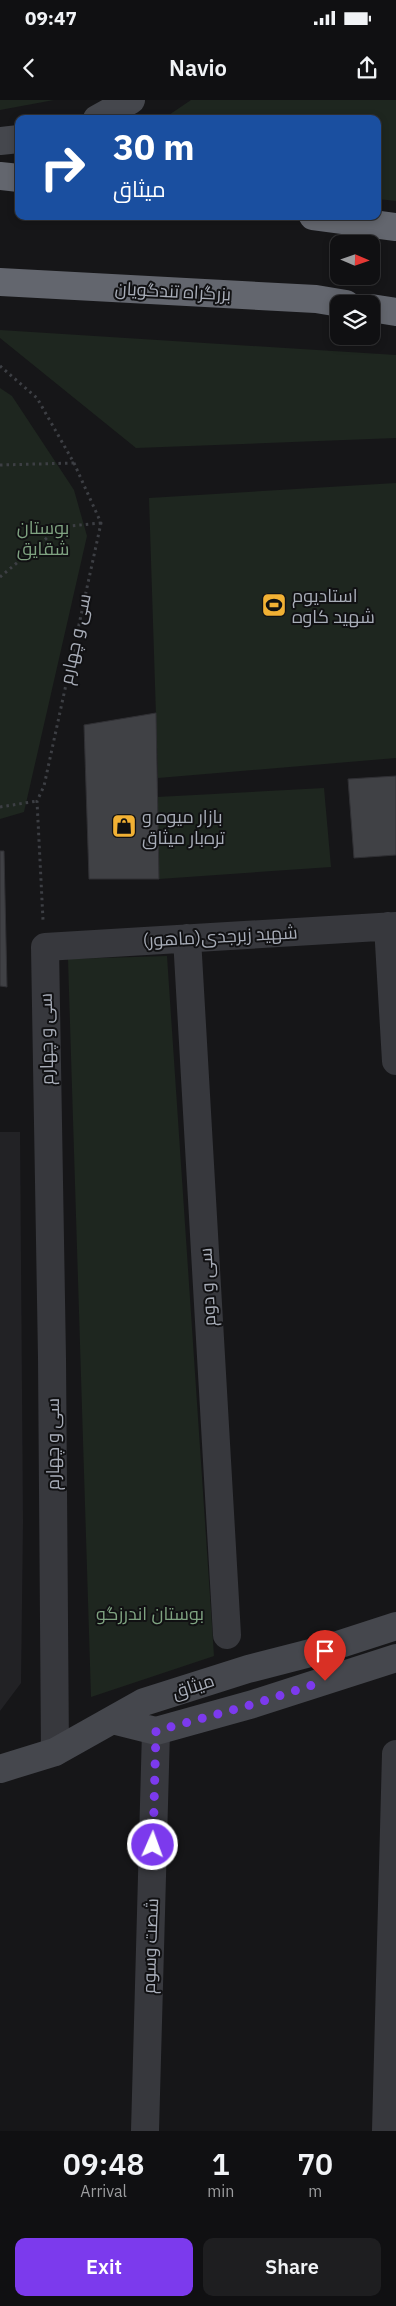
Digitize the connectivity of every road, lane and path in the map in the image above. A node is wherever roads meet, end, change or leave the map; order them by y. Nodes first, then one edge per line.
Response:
1 (131, 100) edge
2 (104, 115) edge
3 (15, 139) edge
4 (0, 141) edge
5 (0, 176) edge
6 (15, 178) edge
7 (343, 220) edge
8 (396, 227) edge
9 (0, 282) edge
10 (330, 301) edge
11 (380, 309) edge
12 (396, 312) edge
13 (0, 366) edge
14 (74, 463) junction
15 (0, 465) edge
16 (101, 523) junction
17 (0, 577) edge
18 (37, 801) junction
19 (0, 807) edge
20 (392, 926) edge
21 (187, 938) junction
22 (44, 947) junction
23 (396, 1061) edge
24 (394, 1634) edge
25 (227, 1635) dead end
26 (396, 1658) edge
27 (112, 1720) junction
28 (156, 1731) junction
29 (55, 1752) junction
30 (396, 1754) edge
31 (0, 1770) edge
32 (145, 2131) edge
33 (386, 2131) edge

1 - 2 street
3 - 4 street
5 - 6 highway
7 - 8 highway
9 - 10 highway, بزرگراه تندگویان
11 - 12 highway
13 - 14 path
14 - 15 path
14 - 16 path
16 - 17 path
16 - 18 path, سی و چهارم
18 - 19 path
18 - 22 path, سی و چهارم
20 - 21 street, شهید زبرجدی(ماهور)
20 - 23 street
21 - 22 street, شهید زبرجدی(ماهور)
21 - 25 street, سی و دوم
22 - 29 street, سی و چهارم
24 - 27 street, میثاق
26 - 28 street, میثاق
27 - 28 street
27 - 29 street, میثاق
28 - 32 street, شصت وسوم
29 - 31 street, میثاق
30 - 33 street

